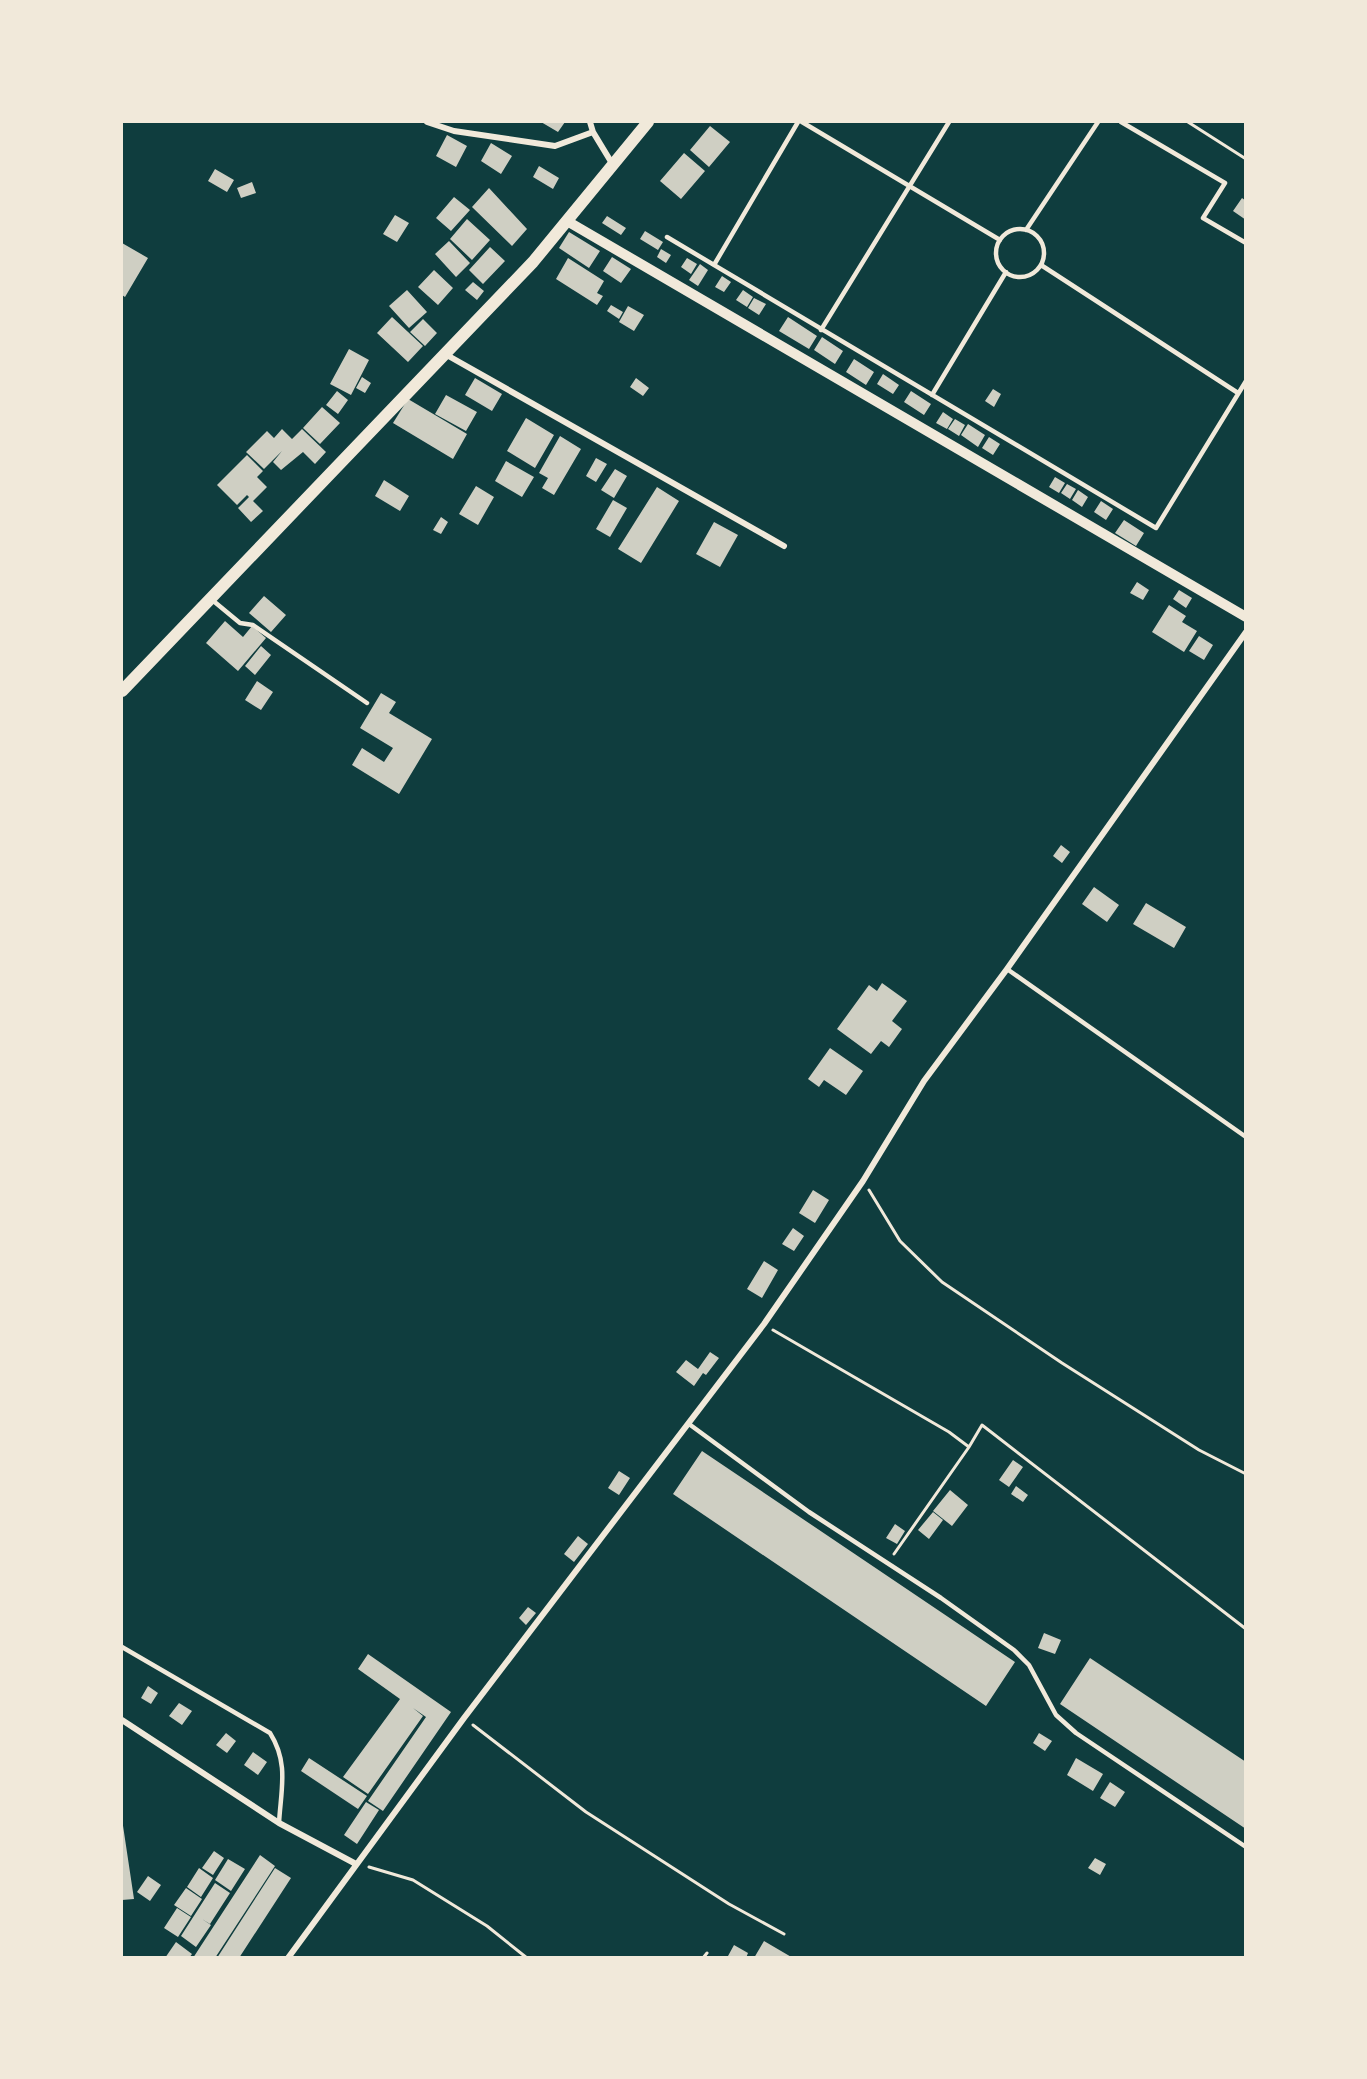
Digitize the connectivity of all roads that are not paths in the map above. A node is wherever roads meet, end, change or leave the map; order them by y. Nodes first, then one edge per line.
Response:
1 (427, 122) edge
2 (590, 122) edge
3 (648, 122) edge
4 (800, 122) edge
5 (949, 122) edge
6 (1098, 122) edge
7 (1121, 122) edge
8 (592, 132) junction
9 (613, 165) junction
10 (908, 185) junction
11 (567, 221) junction
12 (1026, 230) junction
13 (667, 237) dead end
14 (1000, 240) junction
15 (1245, 243) edge
16 (714, 265) junction
17 (1041, 265) junction
18 (1006, 272) junction
19 (821, 330) junction
20 (445, 354) junction
21 (1245, 381) edge
22 (1238, 393) junction
23 (932, 395) junction
24 (784, 546) dead end
25 (211, 598) junction
26 (1245, 617) edge
27 (1245, 632) edge
28 (122, 691) edge
29 (367, 703) dead end
30 (1007, 969) junction
31 (1245, 1137) edge
32 (689, 1424) junction
33 (122, 1647) edge
34 (122, 1720) edge
35 (279, 1822) junction
36 (1245, 1847) edge
37 (356, 1864) junction
38 (288, 1958) edge

1 - 8 street
2 - 8 street
3 - 9 main road
4 - 10 lane
4 - 16 lane
5 - 10 lane
6 - 12 lane
7 - 15 lane
8 - 9 street
9 - 11 main road
10 - 14 lane
10 - 19 lane
11 - 20 main road
11 - 26 street
12 - 14 lane
12 - 17 lane
13 - 16 lane
14 - 18 lane
16 - 19 lane
17 - 18 lane
17 - 22 lane
18 - 23 lane
19 - 23 lane
20 - 24 street
20 - 25 main road
21 - 22 lane
22 - 23 lane
25 - 28 main road
25 - 29 lane
27 - 30 street
30 - 31 lane
30 - 32 street
32 - 36 lane
32 - 37 street
33 - 35 lane
34 - 35 street
35 - 37 street
37 - 38 street

